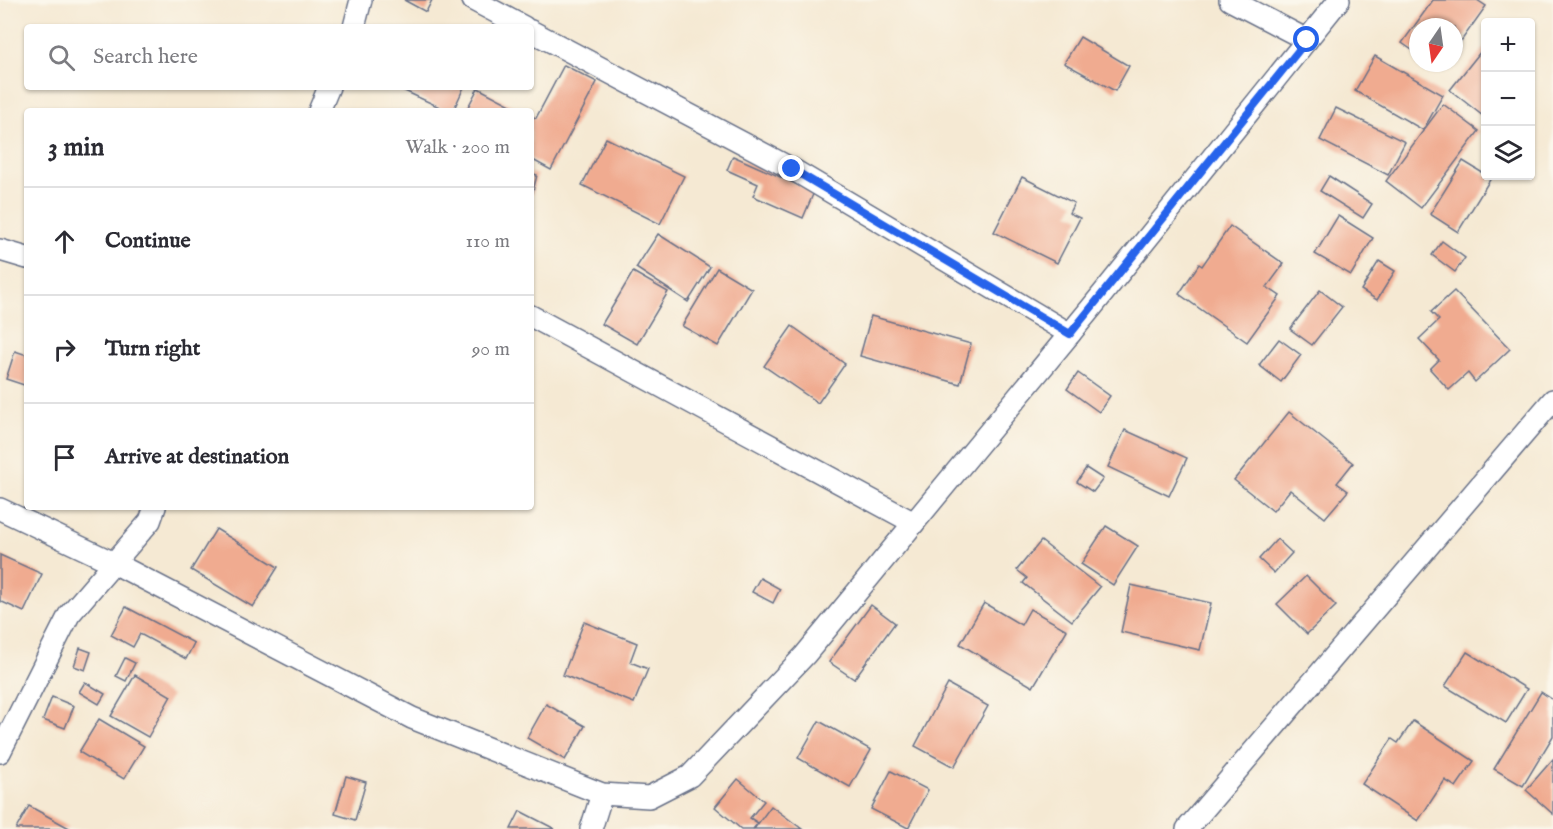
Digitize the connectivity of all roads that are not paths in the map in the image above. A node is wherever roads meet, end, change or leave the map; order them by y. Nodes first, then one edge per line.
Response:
1 (361, 0) edge
2 (473, 0) edge
3 (1230, 0) edge
4 (1339, 0) edge
5 (355, 24) edge
6 (518, 24) edge
7 (534, 33) edge
8 (1307, 40) junction
9 (328, 90) edge
10 (320, 108) edge
11 (0, 250) edge
12 (24, 257) edge
13 (534, 318) edge
14 (1070, 334) junction
15 (1553, 400) edge
16 (0, 509) edge
17 (154, 510) edge
18 (914, 523) junction
19 (114, 564) junction
20 (2, 741) edge
21 (602, 794) junction
22 (591, 829) edge
23 (1187, 829) edge

1 - 5 street
2 - 6 street
3 - 8 street
4 - 8 street
7 - 14 street
8 - 14 street
9 - 10 street
11 - 12 street
13 - 18 street
14 - 18 street
15 - 23 street
16 - 19 street
17 - 19 street
18 - 21 street
19 - 20 street
19 - 21 street
21 - 22 street

